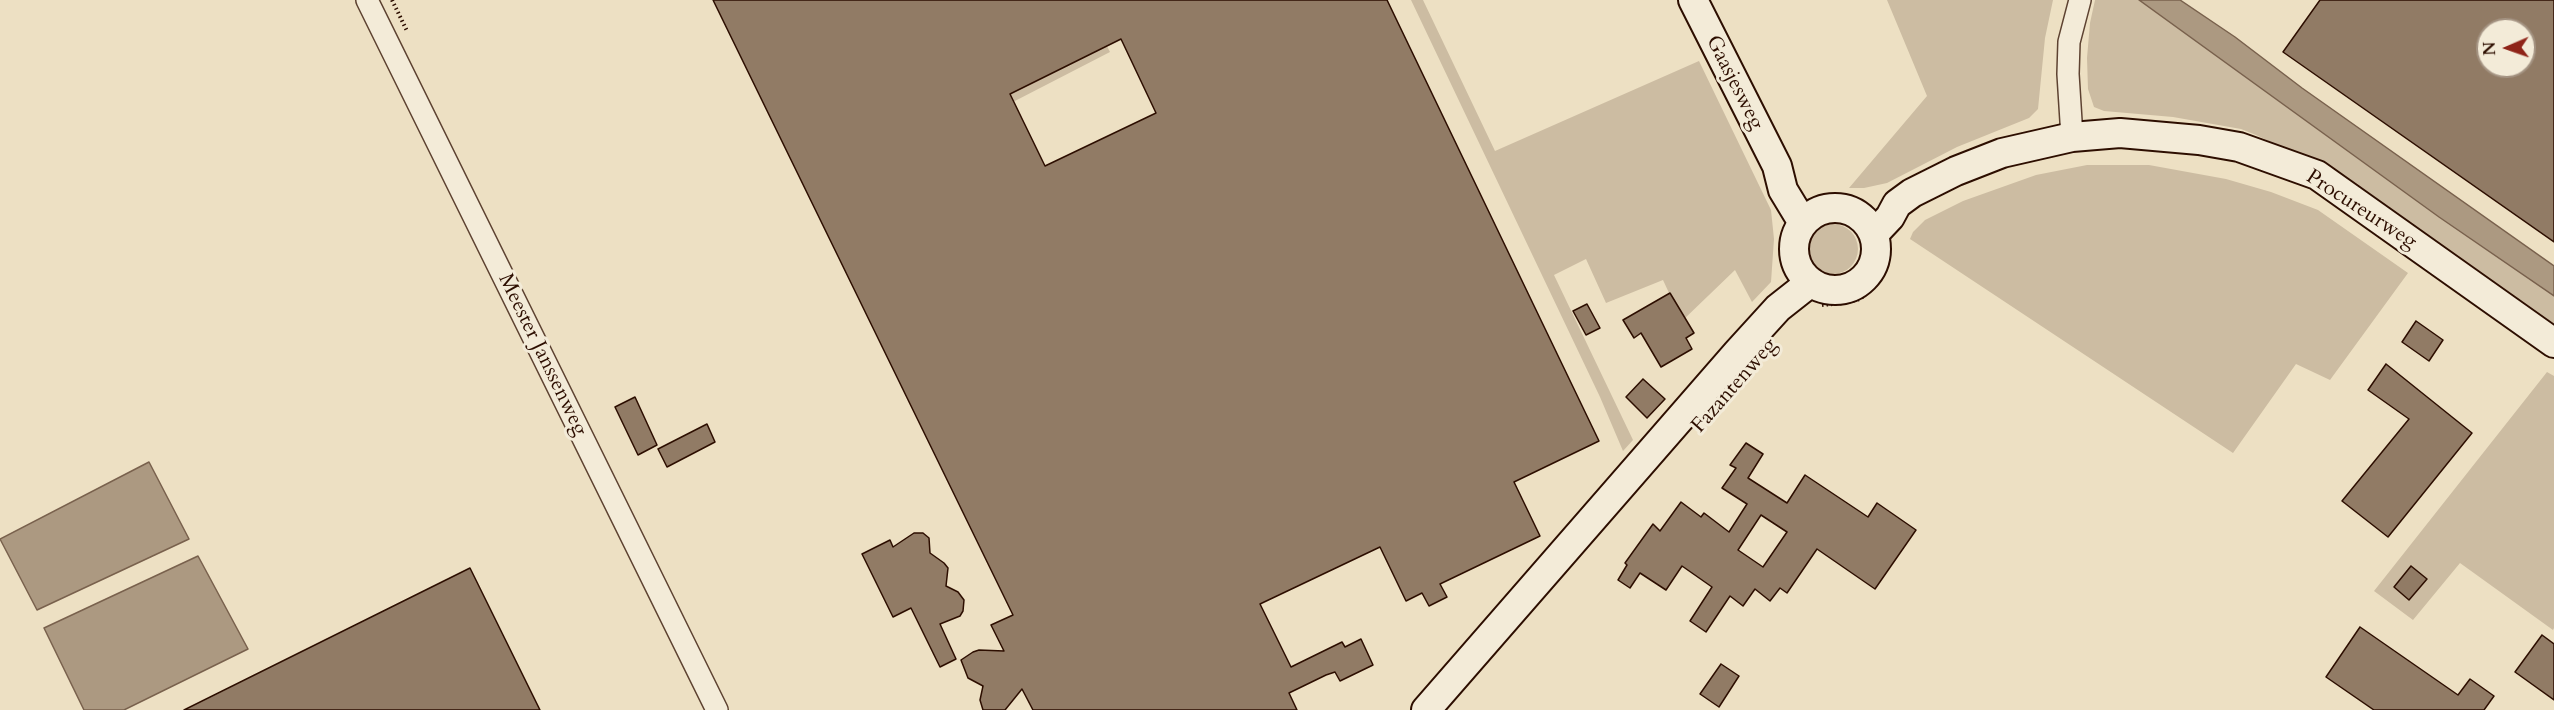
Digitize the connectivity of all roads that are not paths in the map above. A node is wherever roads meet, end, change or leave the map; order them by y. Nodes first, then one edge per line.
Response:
1 (367, 0) edge
2 (1693, 0) edge
3 (2080, 0) edge
4 (2072, 137) junction
5 (1812, 217) junction
6 (1875, 231) junction
7 (1808, 285) junction
8 (2554, 343) edge
9 (717, 710) edge
10 (1426, 710) edge

1 - 9 street, Meester Janssenweg
2 - 5 main road, Gaasjesweg
3 - 4 street
4 - 6 main road
4 - 8 main road, Procureurweg
5 - 6 main road
5 - 7 main road
6 - 7 main road
7 - 10 main road, Fazantenweg

